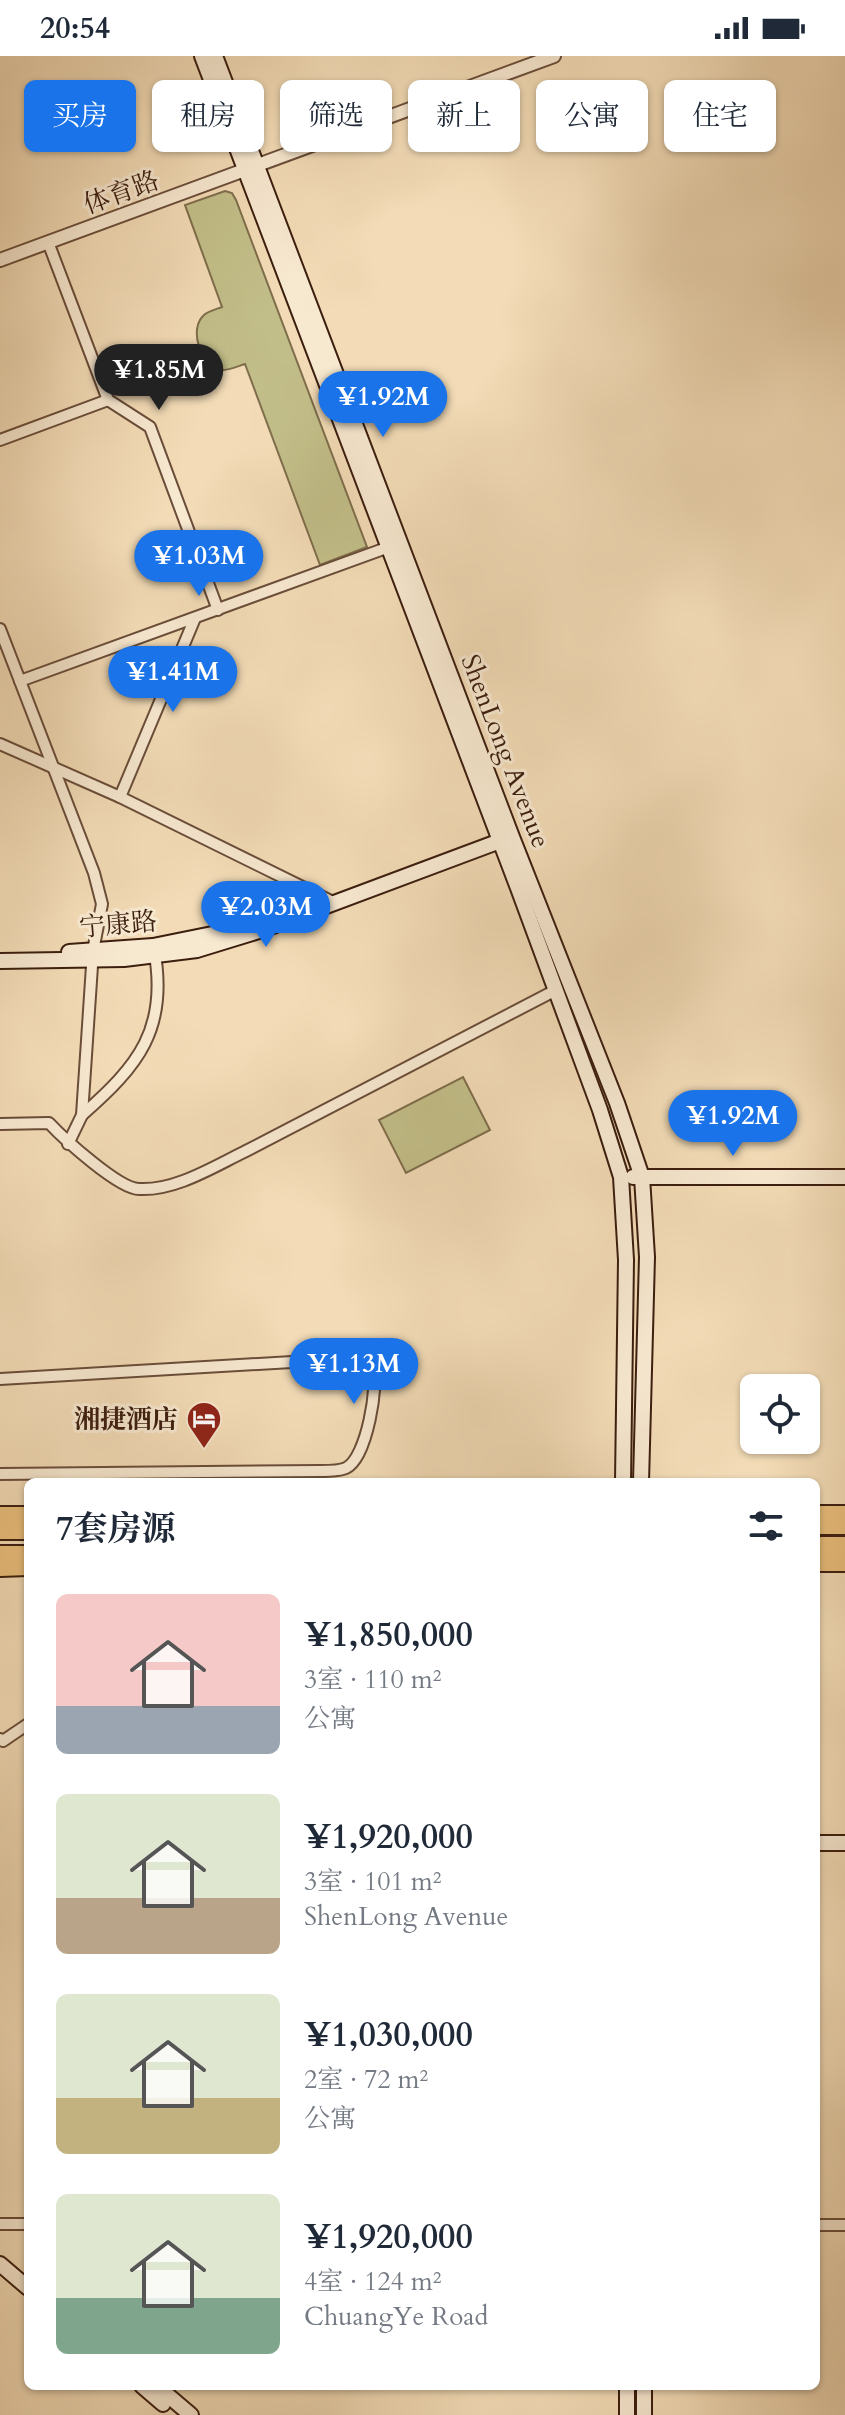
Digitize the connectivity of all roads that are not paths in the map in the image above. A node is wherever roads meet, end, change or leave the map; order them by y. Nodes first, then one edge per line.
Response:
1 (202, 56) edge
2 (215, 56) edge
3 (554, 56) edge
4 (251, 167) junction
5 (48, 242) junction
6 (0, 260) edge
7 (108, 400) junction
8 (0, 440) edge
9 (389, 547) junction
10 (218, 610) junction
11 (195, 618) junction
12 (0, 629) edge
13 (20, 681) junction
14 (0, 744) edge
15 (52, 766) junction
16 (120, 797) junction
17 (504, 835) junction
18 (330, 900) junction
19 (0, 952) edge
20 (154, 952) junction
21 (93, 956) junction
22 (0, 961) edge
23 (556, 990) junction
24 (82, 1115) junction
25 (0, 1124) edge
26 (68, 1144) junction
27 (621, 1177) junction
28 (642, 1177) junction
29 (845, 1177) edge
30 (0, 1379) edge
31 (0, 1474) edge
32 (623, 1478) edge
33 (641, 1478) edge
34 (820, 1514) edge
35 (845, 1514) edge
36 (0, 1515) edge
37 (24, 1515) edge
38 (820, 1525) edge
39 (845, 1525) edge
40 (0, 1530) edge
41 (24, 1530) edge
42 (820, 1546) edge
43 (845, 1546) edge
44 (0, 1555) edge
45 (24, 1555) edge
46 (820, 1563) edge
47 (845, 1563) edge
48 (24, 1567) edge
49 (0, 1568) edge
50 (24, 1728) edge
51 (0, 1739) edge
52 (820, 1843) edge
53 (845, 1843) edge
54 (0, 2224) edge
55 (24, 2224) edge
56 (820, 2225) edge
57 (845, 2225) edge
58 (0, 2252) edge
59 (0, 2264) edge
60 (24, 2273) edge
61 (24, 2285) edge
62 (147, 2390) edge
63 (162, 2390) edge
64 (627, 2390) edge
65 (644, 2390) edge
66 (176, 2415) edge
67 (191, 2415) edge
68 (627, 2415) edge
69 (644, 2415) edge

1 - 4 main road, ShenLong Avenue
2 - 4 main road, ShenLong Avenue
3 - 4 street, 体育路
4 - 5 street, 体育路
4 - 9 main road, ShenLong Avenue
4 - 17 main road, ShenLong Avenue
5 - 6 street, 体育路
5 - 7 street
7 - 8 street
7 - 10 street
9 - 10 street
9 - 17 main road, ShenLong Avenue
10 - 11 street
11 - 13 street
11 - 16 street
12 - 13 street
13 - 15 street
14 - 15 street
15 - 16 street
15 - 21 street
16 - 18 street
17 - 18 main road, 宁康路
17 - 23 main road, ShenLong Avenue
17 - 28 main road, ShenLong Avenue
18 - 20 main road, 宁康路
19 - 21 main road, 宁康路
20 - 21 main road, 宁康路
20 - 24 street
21 - 22 main road
21 - 24 street
23 - 26 street
23 - 27 main road, ShenLong Avenue
24 - 26 street
25 - 26 street
27 - 28 main road
27 - 32 main road, ShenLong Avenue
28 - 29 main road
28 - 33 main road, ShenLong Avenue
30 - 31 street
34 - 35 main road
36 - 37 main road
38 - 39 highway
40 - 41 highway
42 - 43 highway
44 - 45 highway
46 - 47 main road
48 - 49 main road
50 - 51 street
52 - 53 main road
54 - 55 street
56 - 57 street
58 - 60 main road
59 - 61 main road
62 - 66 main road
63 - 67 main road
64 - 68 main road
65 - 69 main road

